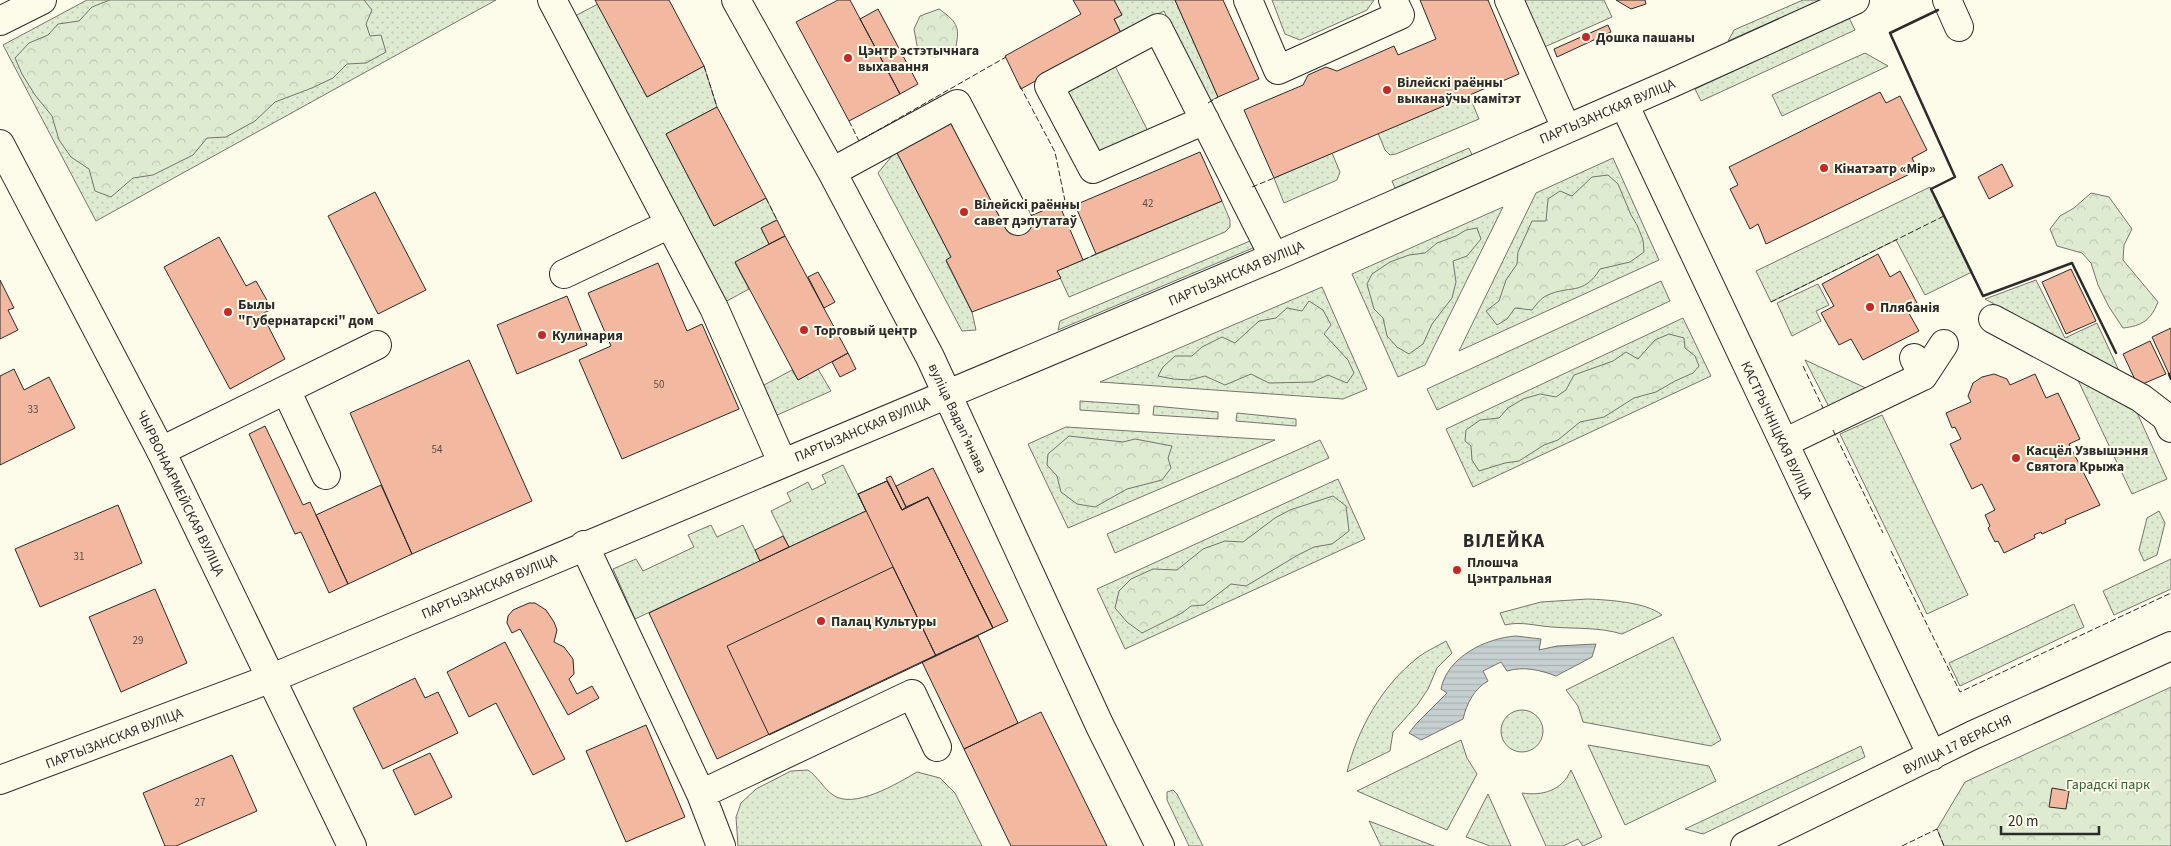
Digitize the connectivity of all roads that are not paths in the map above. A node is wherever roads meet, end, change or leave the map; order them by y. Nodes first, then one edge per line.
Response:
1 (552, 0) edge
2 (736, 0) edge
3 (1248, 0) edge
4 (1393, 0) edge
5 (1509, 0) edge
6 (1855, 0) edge
7 (1947, 0) edge
8 (1960, 27) dead end
9 (1624, 104) junction
10 (1205, 120) junction
11 (1566, 128) junction
12 (0, 144) edge
13 (832, 172) junction
14 (1018, 221) dead end
15 (670, 224) junction
16 (1274, 257) junction
17 (564, 274) dead end
18 (1993, 319) dead end
19 (1944, 344) dead end
20 (377, 346) dead end
21 (286, 390) junction
22 (946, 393) junction
23 (2171, 428) edge
24 (1784, 443) junction
25 (161, 451) junction
26 (782, 462) junction
27 (326, 475) dead end
28 (584, 545) junction
29 (2171, 646) edge
30 (272, 678) junction
31 (937, 747) dead end
32 (1932, 756) junction
33 (0, 780) edge
34 (701, 794) junction
35 (352, 846) edge
36 (721, 846) edge
37 (1160, 846) edge
38 (1745, 846) edge

1 - 15 street
2 - 13 street, вуліца Вадапʼянава
3 - 4 street
5 - 11 street
6 - 9 street, ПАРТЫЗАНСКАЯ ВУЛІЦА
7 - 8 street
9 - 11 street, ПАРТЫЗАНСКАЯ ВУЛІЦА
9 - 24 street, КАСТРЫЧНІЦКАЯ ВУЛІЦА
10 - 10 street
10 - 16 street
11 - 16 street, ПАРТЫЗАНСКАЯ ВУЛІЦА
12 - 25 street, ЧЫРВОНААРМЕЙСКАЯ ВУЛІЦА
13 - 14 street
13 - 22 street, вуліца Вадапʼянава
15 - 17 street
15 - 26 street
16 - 22 street, ПАРТЫЗАНСКАЯ ВУЛІЦА
18 - 23 street
19 - 24 street
20 - 21 street
21 - 25 street
21 - 27 street
22 - 26 street, ПАРТЫЗАНСКАЯ ВУЛІЦА
22 - 37 street, вуліца Вадапʼянава
24 - 32 street, КАСТРЫЧНІЦКАЯ ВУЛІЦА
25 - 30 street, ЧЫРВОНААРМЕЙСКАЯ ВУЛІЦА
26 - 28 street, ПАРТЫЗАНСКАЯ ВУЛІЦА
28 - 30 street, ПАРТЫЗАНСКАЯ ВУЛІЦА
28 - 34 street
29 - 32 street, ВУЛІЦА 17 ВЕРАСНЯ
30 - 33 street, ПАРТЫЗАНСКАЯ ВУЛІЦА
30 - 35 street, ЧЫРВОНААРМЕЙСКАЯ ВУЛІЦА
31 - 34 street
32 - 38 street, ВУЛІЦА 17 ВЕРАСНЯ
34 - 36 street

